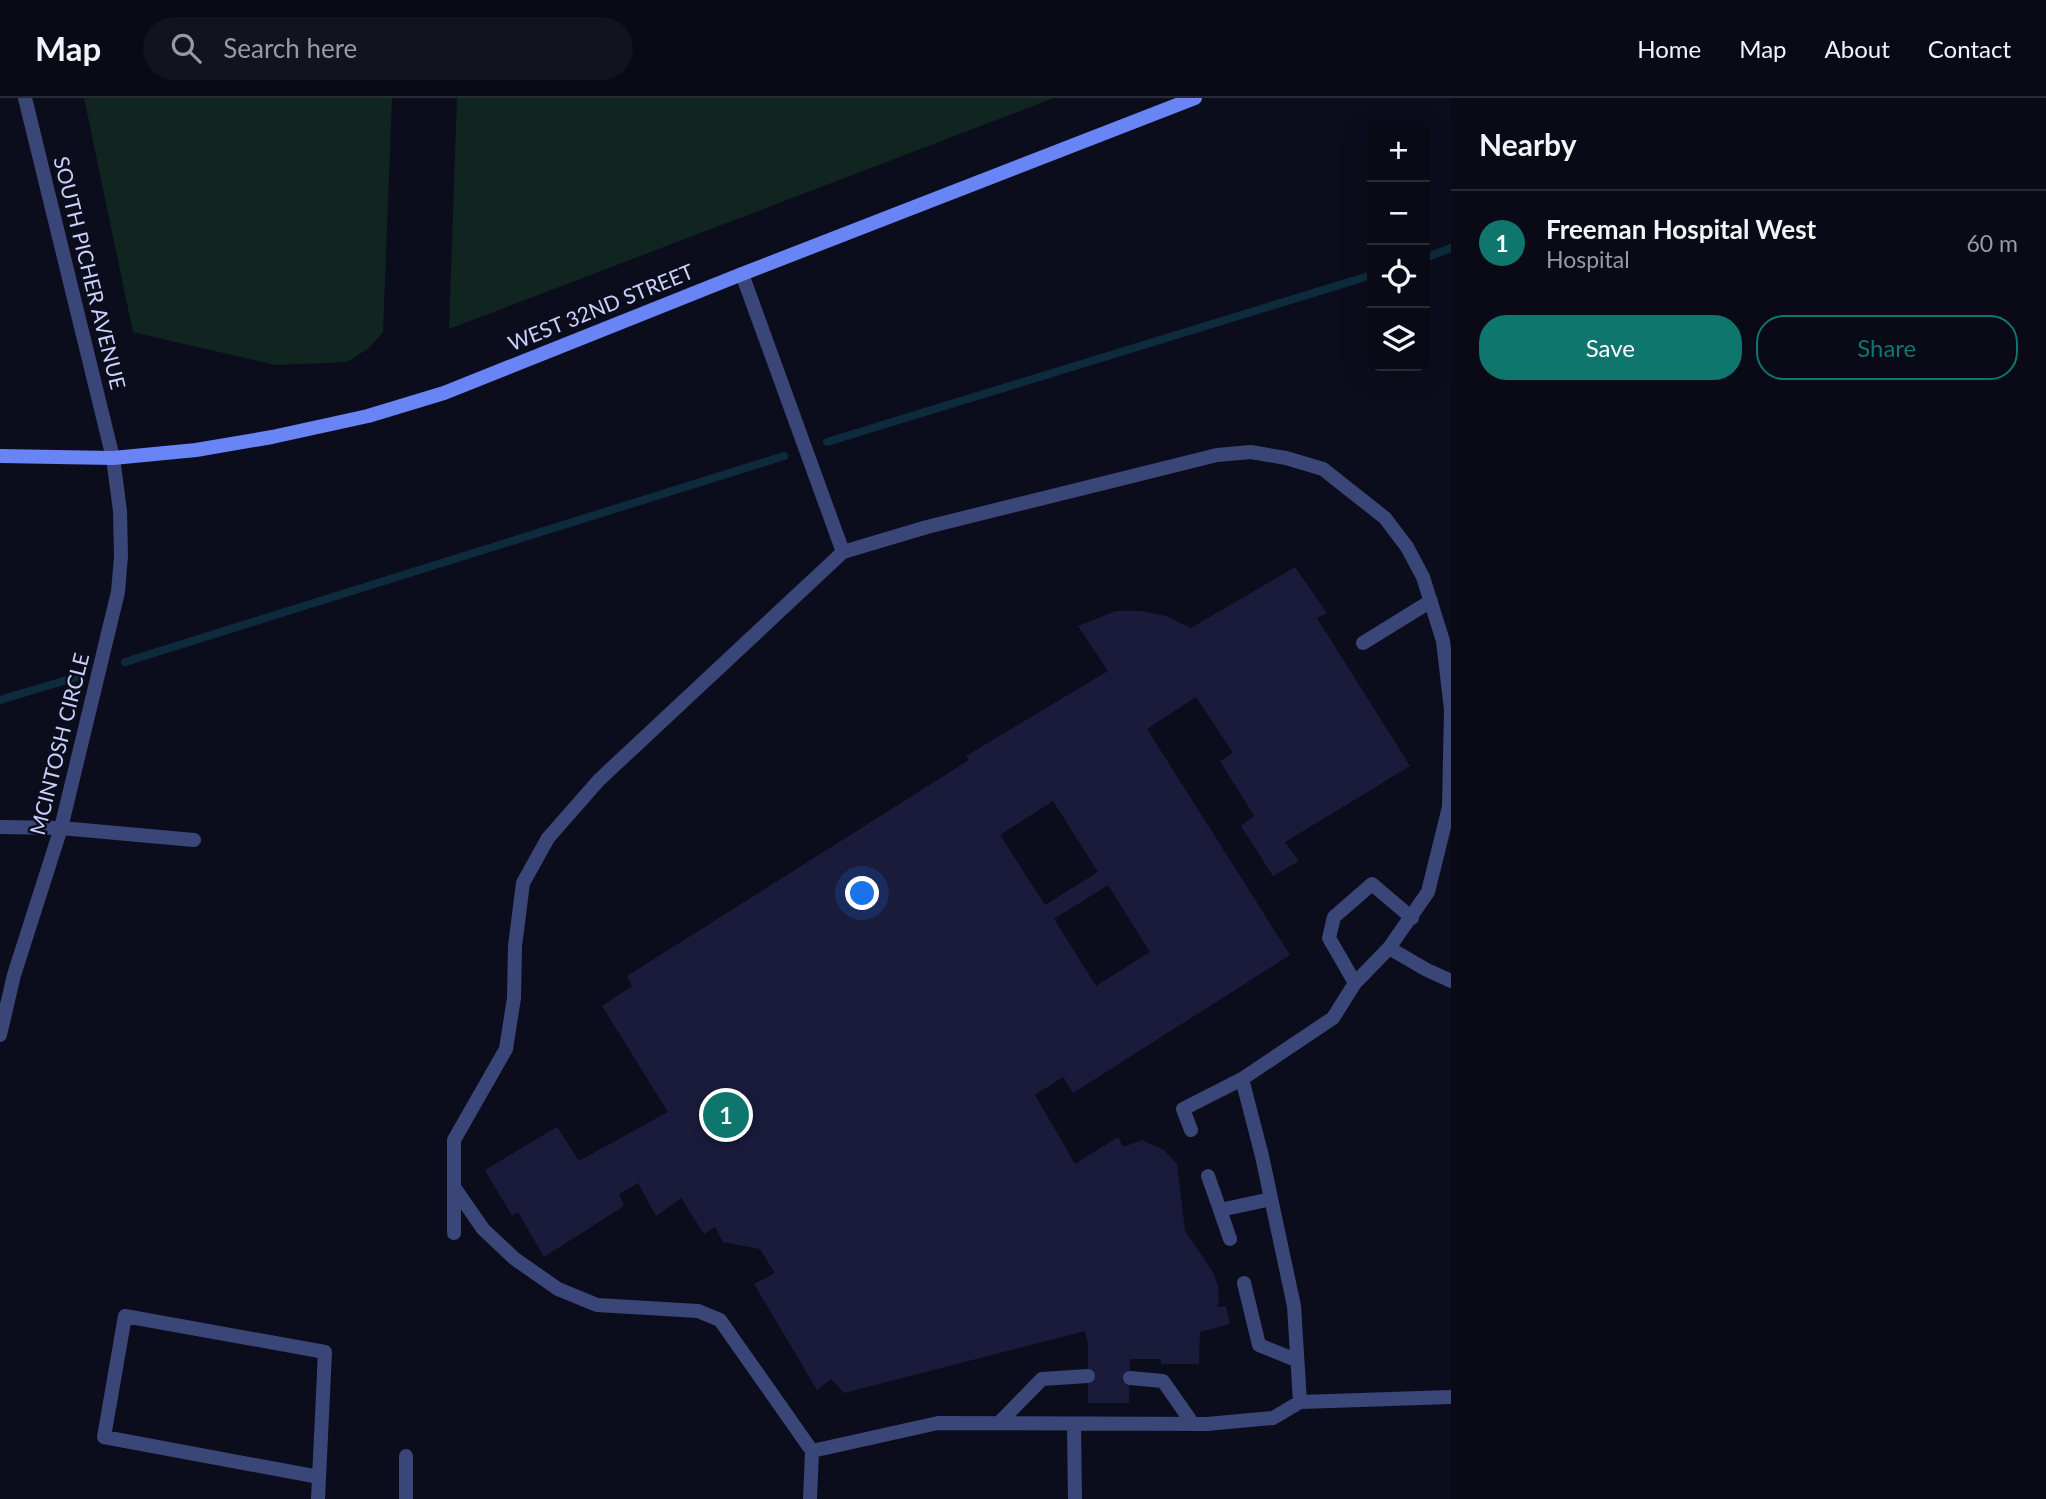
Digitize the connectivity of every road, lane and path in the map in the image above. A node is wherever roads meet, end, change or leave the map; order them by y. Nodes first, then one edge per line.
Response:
1 (25, 98) edge
2 (1195, 98) edge
3 (742, 274) junction
4 (0, 456) edge
5 (113, 458) junction
6 (843, 552) junction
7 (1431, 601) junction
8 (1363, 643) dead end
9 (0, 827) edge
10 (61, 828) junction
11 (194, 840) dead end
12 (1412, 918) junction
13 (1389, 948) junction
14 (1451, 981) edge
15 (1355, 983) junction
16 (0, 1035) edge
17 (1242, 1079) junction
18 (1191, 1130) dead end
19 (1208, 1176) dead end
20 (454, 1187) junction
21 (1271, 1199) junction
22 (1220, 1210) junction
23 (454, 1233) dead end
24 (1230, 1239) dead end
25 (1244, 1283) dead end
26 (1296, 1360) junction
27 (1088, 1376) dead end
28 (1130, 1378) dead end
29 (1451, 1398) edge
30 (1300, 1402) junction
31 (999, 1423) junction
32 (1074, 1423) junction
33 (1193, 1424) junction
34 (812, 1451) junction
35 (406, 1456) dead end
36 (319, 1476) junction
37 (318, 1499) edge
38 (406, 1499) edge
39 (810, 1499) edge
40 (1075, 1499) edge

1 - 5 street, SOUTH PICHER AVENUE
2 - 3 main road, WEST 32ND STREET
3 - 5 main road, WEST 32ND STREET
3 - 6 street
4 - 5 main road, WEST 32ND STREET
5 - 10 street, MCINTOSH CIRCLE
6 - 7 street
6 - 20 street
7 - 8 street
7 - 12 street
9 - 10 street
10 - 11 street
10 - 16 street, MCINTOSH CIRCLE
12 - 13 street
12 - 15 street
13 - 14 street
13 - 15 street
15 - 17 street
17 - 18 street
17 - 21 street
19 - 22 street
20 - 23 street
20 - 34 street
21 - 22 street
21 - 26 street
22 - 24 street
25 - 26 street
26 - 30 street
27 - 31 street
28 - 33 street
29 - 30 street
30 - 33 street
31 - 32 street
31 - 34 street
32 - 33 street
32 - 40 street
34 - 39 street
35 - 38 street
36 - 36 street
36 - 37 street

